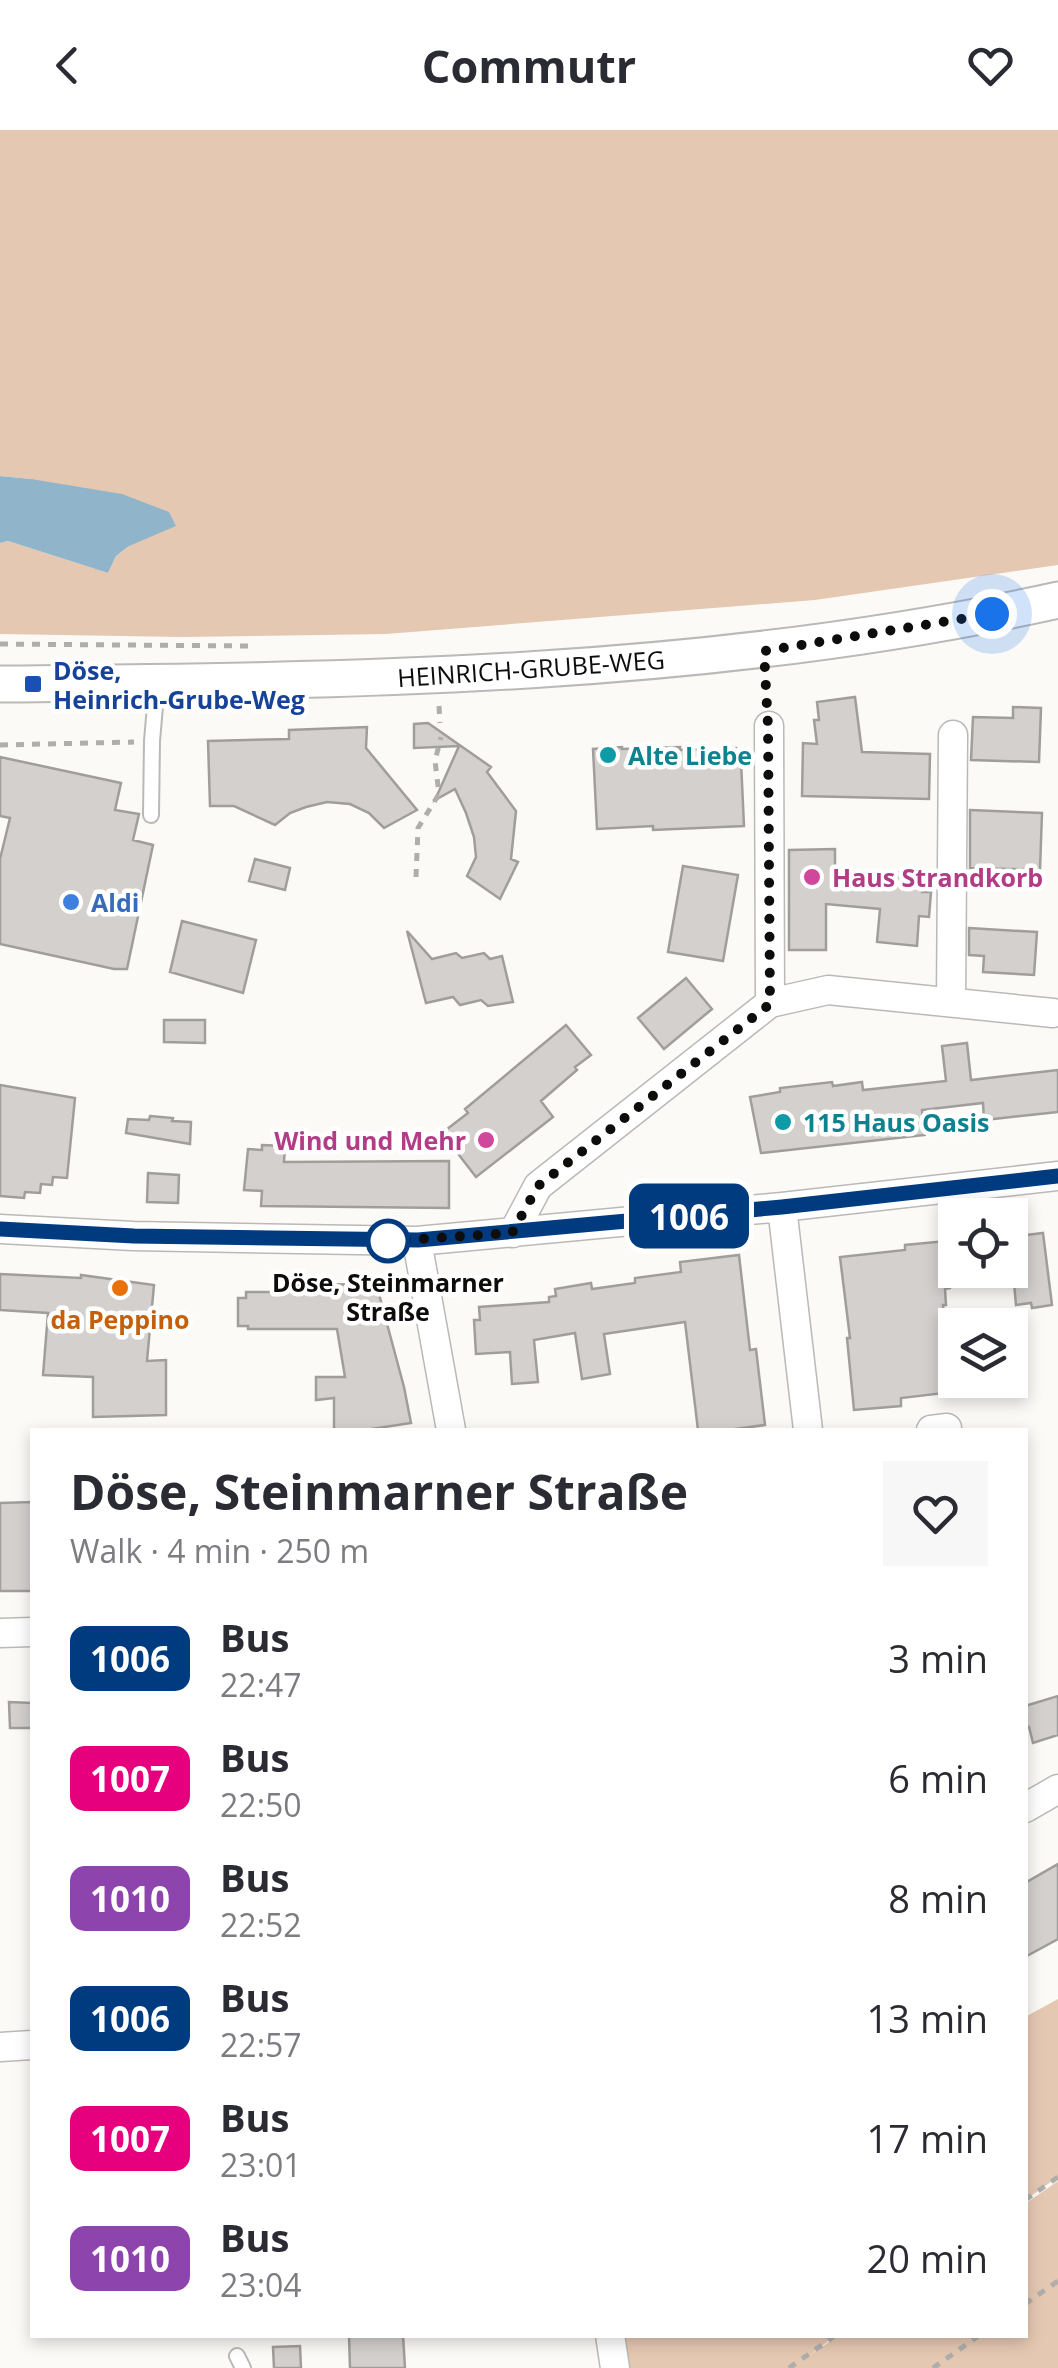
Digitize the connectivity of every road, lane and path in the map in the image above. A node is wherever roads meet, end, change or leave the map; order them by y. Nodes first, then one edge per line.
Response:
1 (1058, 600) edge
2 (0, 644) edge
3 (254, 646) dead end
4 (157, 683) junction
5 (0, 684) edge
6 (768, 726) dead end
7 (953, 735) dead end
8 (441, 737) dead end
9 (152, 741) junction
10 (0, 745) edge
11 (150, 816) dead end
12 (416, 877) dead end
13 (950, 1002) junction
14 (770, 1004) junction
15 (1053, 1014) dead end
16 (1052, 1176) edge
17 (782, 1207) junction
18 (0, 1229) edge
19 (512, 1233) junction
20 (418, 1240) junction
21 (452, 1428) edge
22 (808, 1428) edge
23 (30, 1632) edge
24 (0, 1633) edge
25 (1058, 1789) edge
26 (1028, 1806) edge
27 (30, 2045) edge
28 (0, 2047) edge
29 (1058, 2177) edge
30 (1028, 2198) edge
31 (1058, 2281) edge
32 (1028, 2302) edge
33 (610, 2338) edge
34 (832, 2338) edge
35 (976, 2338) edge
36 (615, 2368) edge
37 (789, 2368) edge
38 (933, 2368) edge

1 - 4 street, HEINRICH-GRUBE-WEG
2 - 3 path
4 - 5 street, HEINRICH-GRUBE-WEG
4 - 9 lane
6 - 14 street
7 - 13 street
8 - 12 path
9 - 10 path
9 - 11 lane
13 - 14 street
13 - 15 street
14 - 19 street
16 - 17 street
17 - 19 street
17 - 22 street
18 - 20 street
19 - 20 street
20 - 21 street
23 - 24 street
25 - 26 street
27 - 28 street
29 - 30 path
31 - 32 path
33 - 36 street
34 - 37 path
35 - 38 path

